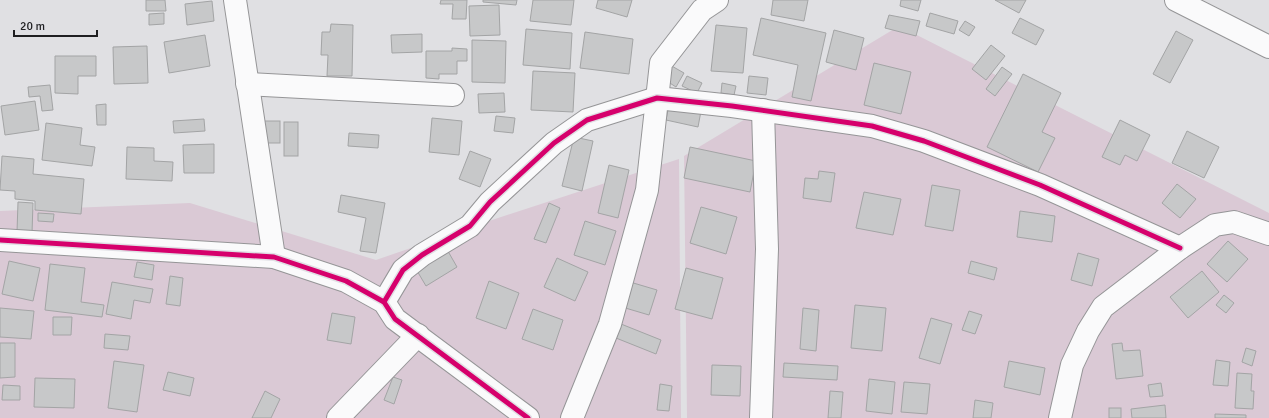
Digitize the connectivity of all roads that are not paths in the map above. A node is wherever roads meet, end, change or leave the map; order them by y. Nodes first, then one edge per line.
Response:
1 (235, 0) edge
2 (717, 0) edge
3 (1176, 0) edge
4 (1205, 6) edge
5 (1269, 47) edge
6 (248, 84) junction
7 (453, 96) dead end
8 (657, 98) junction
9 (763, 110) junction
10 (1269, 234) edge
11 (0, 240) edge
12 (1180, 248) junction
13 (274, 257) junction
14 (384, 302) junction
15 (418, 335) junction
16 (338, 418) edge
17 (528, 418) edge
18 (572, 418) edge
19 (761, 418) edge
20 (1060, 418) edge

1 - 6 street
2 - 8 street
3 - 4 street
4 - 5 street
6 - 7 street
6 - 13 street
8 - 9 street
8 - 14 street
8 - 18 street
9 - 12 street
9 - 19 street
10 - 12 street
11 - 13 street
12 - 20 street
13 - 14 street
14 - 15 street
15 - 16 street
15 - 17 street

